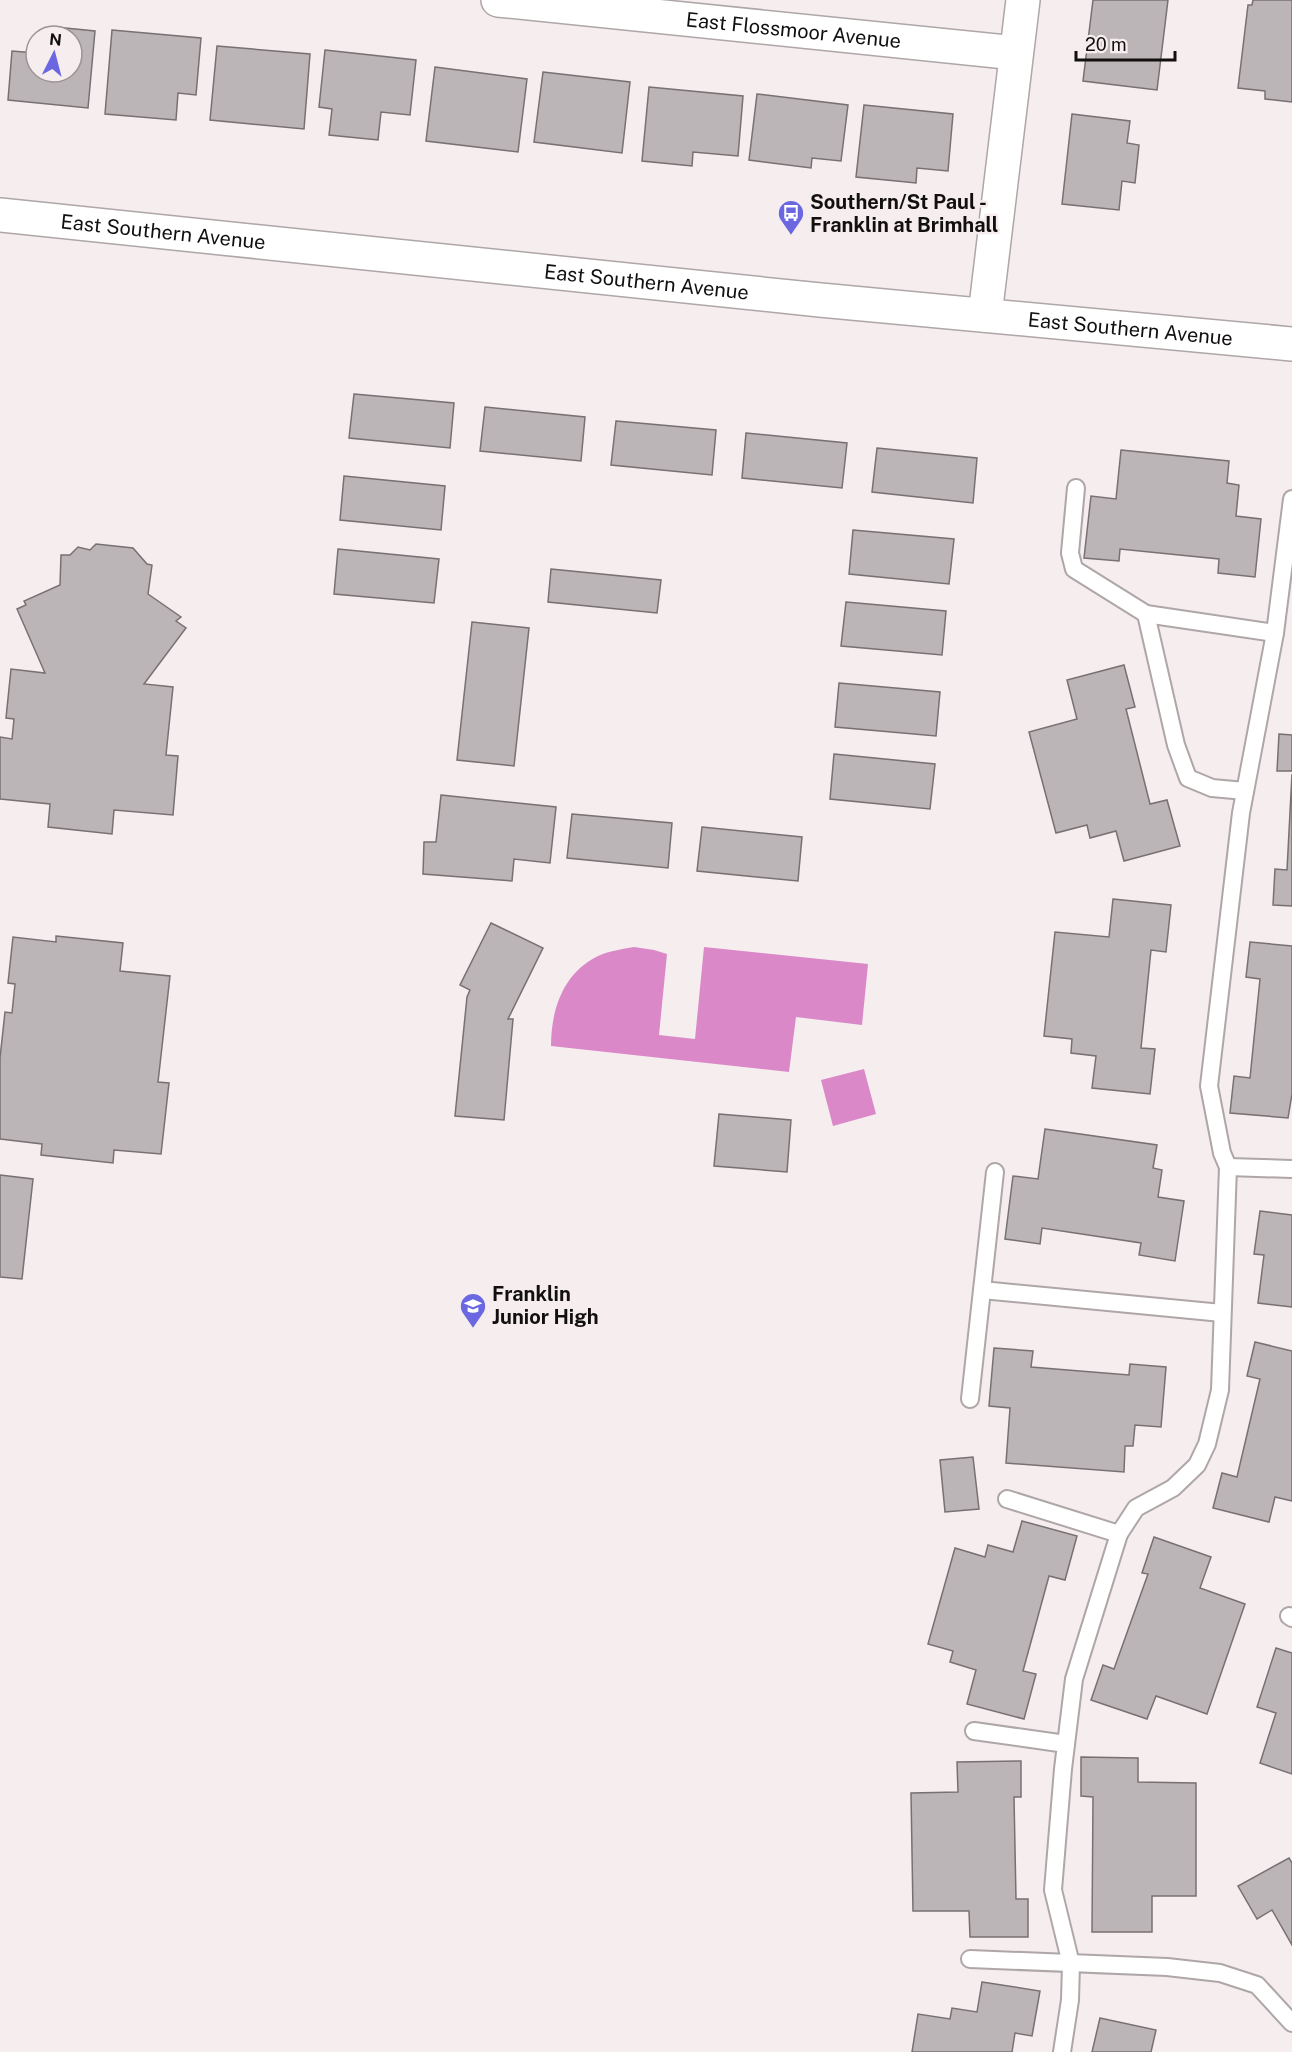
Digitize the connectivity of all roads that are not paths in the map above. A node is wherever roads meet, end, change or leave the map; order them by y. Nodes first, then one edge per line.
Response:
1 (498, 0) edge
2 (1023, 0) edge
3 (1016, 53) junction
4 (0, 215) edge
5 (986, 315) junction
6 (1292, 344) edge
7 (1076, 488) dead end
8 (1292, 499) edge
9 (1146, 614) junction
10 (1275, 633) junction
11 (1245, 791) junction
12 (1228, 1167) junction
13 (1292, 1169) edge
14 (995, 1172) dead end
15 (982, 1290) junction
16 (1222, 1313) junction
17 (970, 1399) dead end
18 (1007, 1500) dead end
19 (1119, 1534) junction
20 (974, 1731) dead end
21 (1066, 1743) junction
22 (970, 1959) dead end
23 (1071, 1964) junction
24 (1292, 2023) edge
25 (1062, 2052) edge

1 - 3 main road, East Flossmoor Avenue
2 - 3 main road
3 - 5 main road
4 - 5 main road, East Southern Avenue
5 - 6 main road, East Southern Avenue
7 - 9 lane
8 - 10 lane
9 - 10 lane
9 - 11 lane
10 - 11 lane
11 - 12 lane
12 - 13 lane
12 - 16 lane
14 - 15 lane
15 - 16 lane
15 - 17 lane
16 - 19 lane
18 - 19 lane
19 - 21 lane
20 - 21 lane
21 - 23 lane
22 - 23 lane
23 - 24 lane
23 - 25 lane

